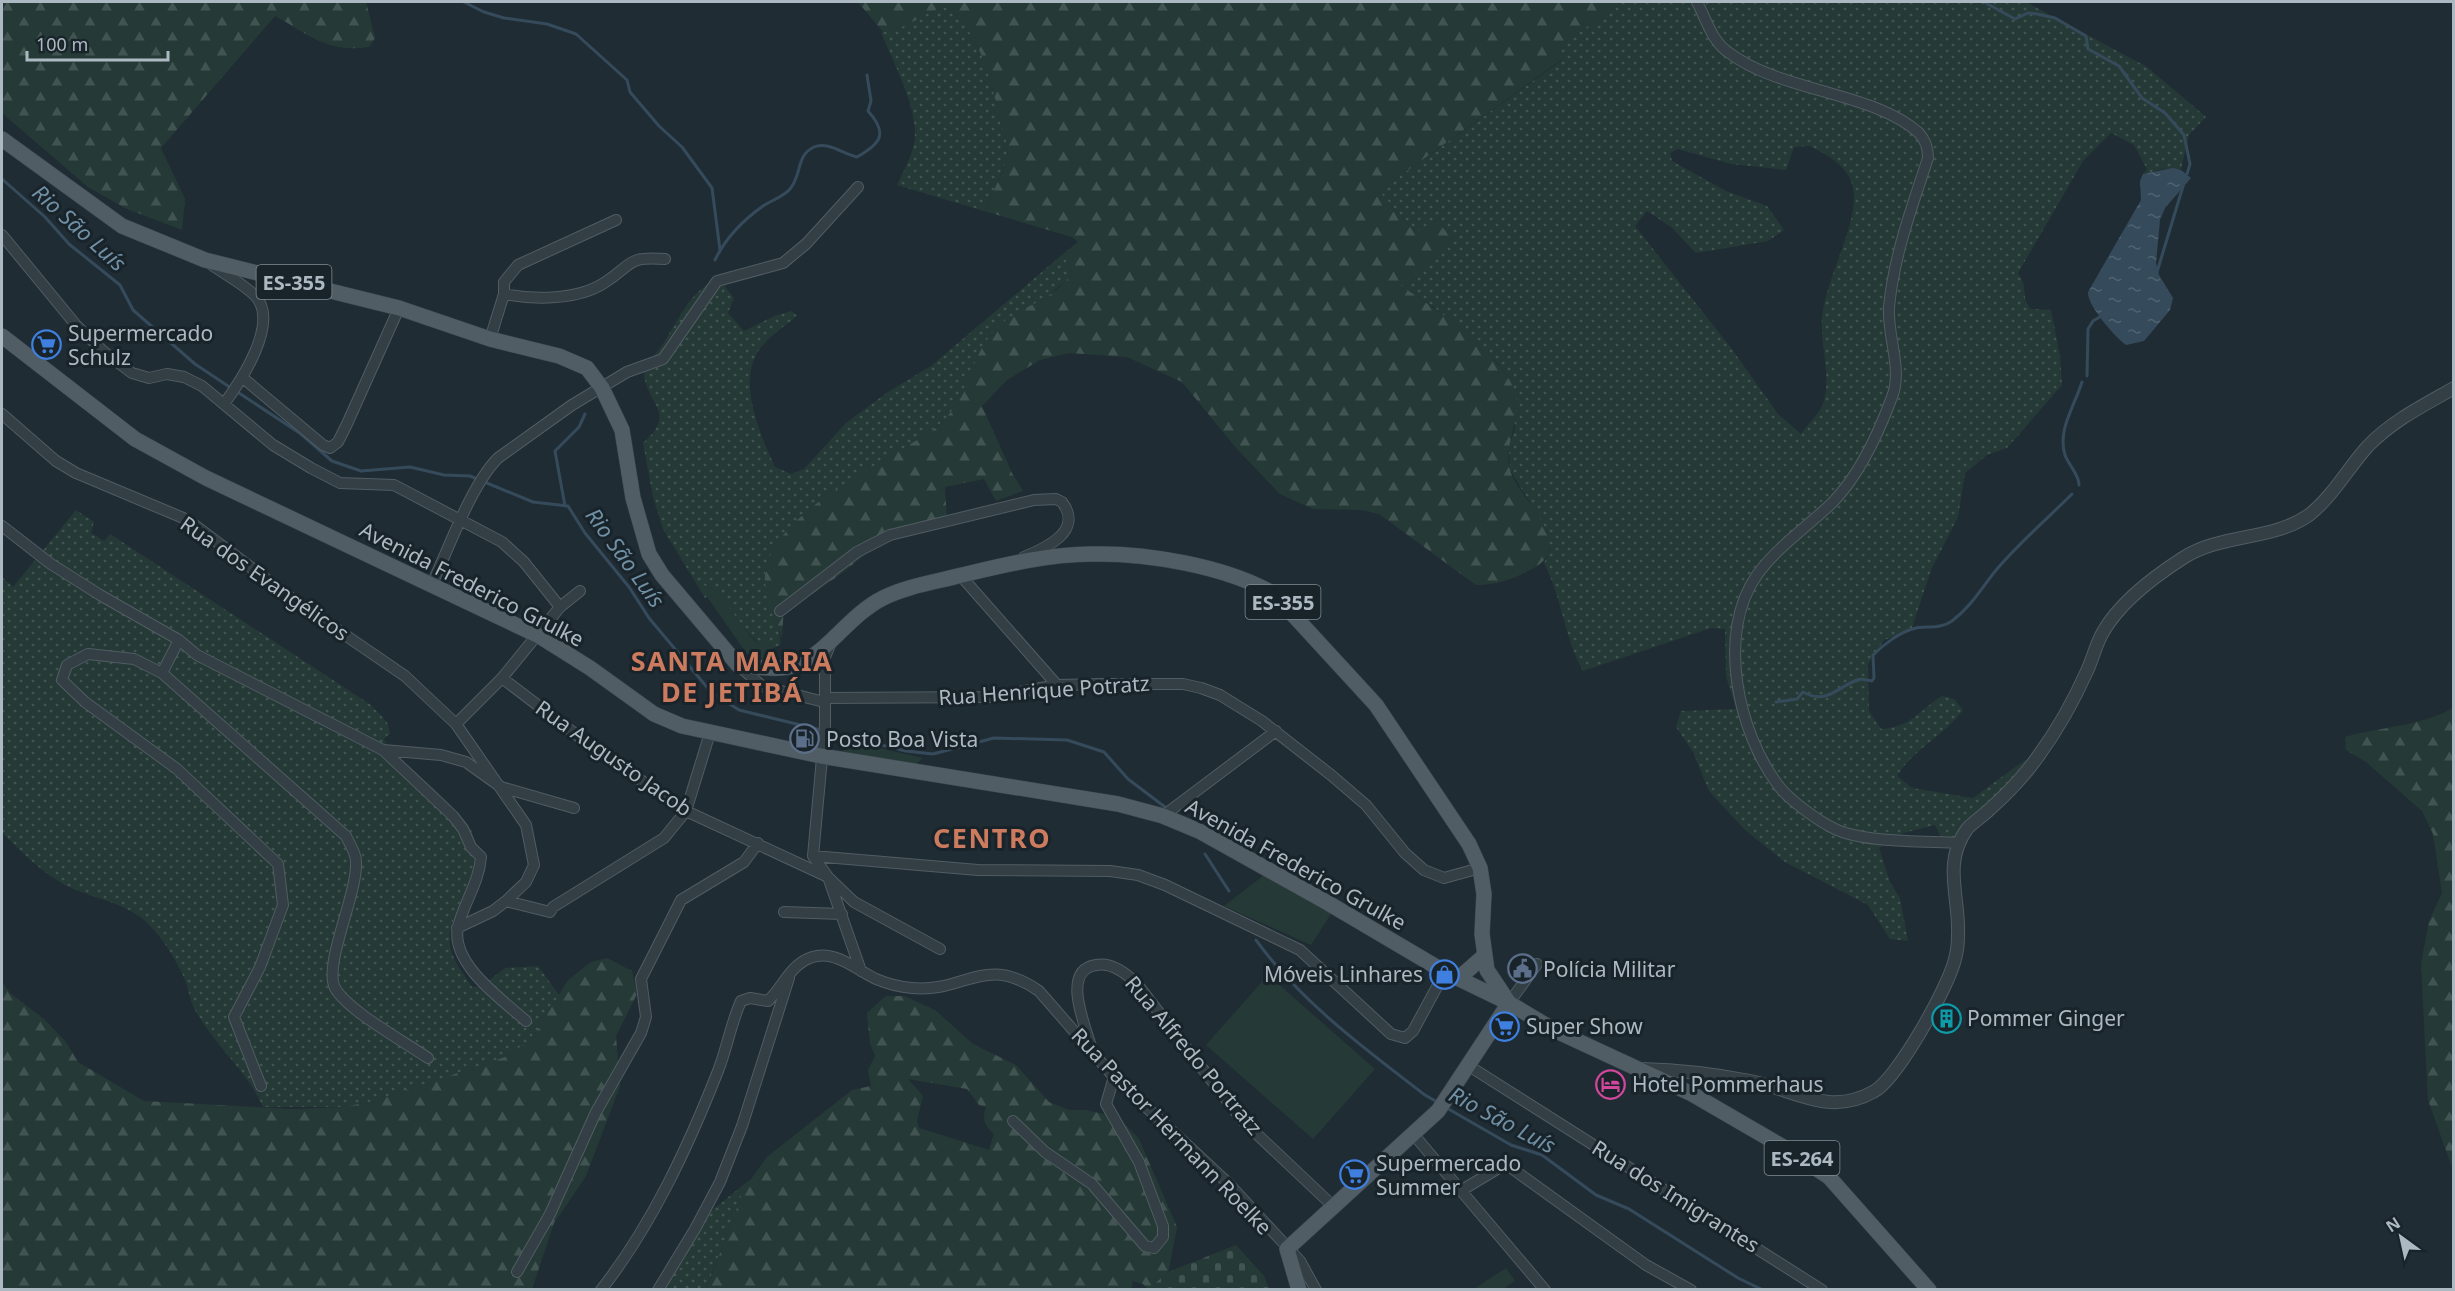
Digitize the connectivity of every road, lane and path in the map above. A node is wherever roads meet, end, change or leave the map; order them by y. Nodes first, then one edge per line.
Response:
1 (1697, 2) edge
2 (2, 139) edge
3 (858, 187) dead end
4 (616, 220) dead end
5 (2, 235) edge
6 (665, 259) dead end
7 (206, 260) junction
8 (504, 294) junction
9 (399, 308) junction
10 (2, 336) edge
11 (490, 339) junction
12 (241, 380) junction
13 (602, 388) junction
14 (2454, 388) edge
15 (227, 400) junction
16 (2, 414) edge
17 (462, 521) junction
18 (2, 526) edge
19 (1004, 565) junction
20 (962, 576) junction
21 (432, 584) junction
22 (580, 591) dead end
23 (560, 607) junction
24 (780, 610) dead end
25 (835, 635) junction
26 (538, 636) junction
27 (179, 640) junction
28 (738, 665) junction
29 (162, 673) junction
30 (502, 678) junction
31 (1056, 685) junction
32 (824, 700) junction
33 (456, 724) junction
34 (1276, 731) junction
35 (710, 733) junction
36 (822, 749) junction
37 (383, 750) junction
38 (501, 787) junction
39 (574, 808) dead end
40 (687, 811) junction
41 (1163, 816) junction
42 (758, 843) junction
43 (1960, 843) junction
44 (813, 856) junction
45 (1480, 868) junction
46 (828, 876) junction
47 (506, 901) junction
48 (784, 912) dead end
49 (842, 914) junction
50 (458, 928) junction
51 (940, 949) dead end
52 (1484, 956) junction
53 (1537, 964) dead end
54 (861, 971) junction
55 (791, 972) junction
56 (1452, 975) junction
57 (1509, 1003) junction
58 (526, 1021) dead end
59 (1094, 1057) junction
60 (428, 1058) dead end
61 (1469, 1066) junction
62 (1641, 1069) junction
63 (1114, 1077) junction
64 (261, 1086) dead end
65 (1013, 1121) dead end
66 (1414, 1135) junction
67 (1462, 1190) junction
68 (1333, 1206) junction
69 (1287, 1249) junction
70 (517, 1272) dead end
71 (1318, 1288) edge
72 (601, 1290) edge
73 (658, 1290) edge
74 (1299, 1290) edge
75 (1545, 1290) edge
76 (1691, 1290) edge
77 (1822, 1290) edge
78 (1929, 1290) edge

1 - 43 street
2 - 7 main road, ES-355
3 - 13 street
4 - 8 street
5 - 15 street
6 - 8 street
7 - 9 main road, ES-355
7 - 12 street
8 - 11 street
9 - 11 main road, ES-355
9 - 12 street
10 - 21 main road, Avenida Frederico Grulke
11 - 13 main road, ES-355
12 - 15 street
13 - 17 street
13 - 28 main road, ES-355
14 - 43 street
15 - 17 street
16 - 33 street, Rua dos Evangélicos
17 - 21 street
17 - 23 street
18 - 27 street
19 - 20 main road, ES-355
19 - 24 street
19 - 45 main road, ES-355
20 - 25 main road, ES-355
20 - 31 street
21 - 26 main road, Avenida Frederico Grulke
22 - 23 street
23 - 26 street
25 - 28 main road, ES-355
25 - 32 street
26 - 30 street
26 - 35 main road, Avenida Frederico Grulke
27 - 29 street
27 - 37 street
28 - 32 street, Rua Henrique Potratz
29 - 60 street
29 - 64 street
30 - 33 street
30 - 40 street, Rua Augusto Jacob
31 - 32 street, Rua Henrique Potratz
31 - 34 street, Rua Henrique Potratz
32 - 36 street
33 - 38 street, Rua dos Evangélicos
34 - 41 street
34 - 45 street, Rua Henrique Potratz
35 - 36 main road, Avenida Frederico Grulke
35 - 40 street
36 - 41 main road, Avenida Frederico Grulke
36 - 44 street
37 - 38 street
37 - 50 street
38 - 39 street
38 - 47 street, Rua dos Evangélicos
40 - 42 street, Rua Augusto Jacob
40 - 47 street
41 - 56 main road, Avenida Frederico Grulke
42 - 46 street, Rua Augusto Jacob
42 - 70 street
43 - 62 street
44 - 46 street
44 - 56 street
45 - 52 main road, ES-355
46 - 49 street
46 - 51 street
47 - 50 street, Rua dos Evangélicos
48 - 49 street
49 - 54 street
50 - 58 street
52 - 56 main road
52 - 57 main road, ES-355
53 - 57 street
54 - 55 street, Rua Pastor Hermann Roelke
54 - 59 street, Rua Pastor Hermann Roelke
55 - 72 street
55 - 73 street
56 - 57 main road, Avenida Frederico Grulke
57 - 61 main road
57 - 62 main road, Avenida Frederico Grulke / ES-264
59 - 63 street, Rua Pastor Hermann Roelke
59 - 68 street, Rua Alfredo Portratz
61 - 66 main road
61 - 77 street, Rua dos Imigrantes
62 - 78 main road, Avenida Frederico Grulke / ES-264
63 - 65 street
63 - 69 street, Rua Pastor Hermann Roelke
66 - 67 street
66 - 68 main road
67 - 75 street
67 - 76 street
68 - 69 main road
69 - 71 street, Rua Pastor Hermann Roelke
69 - 74 main road

